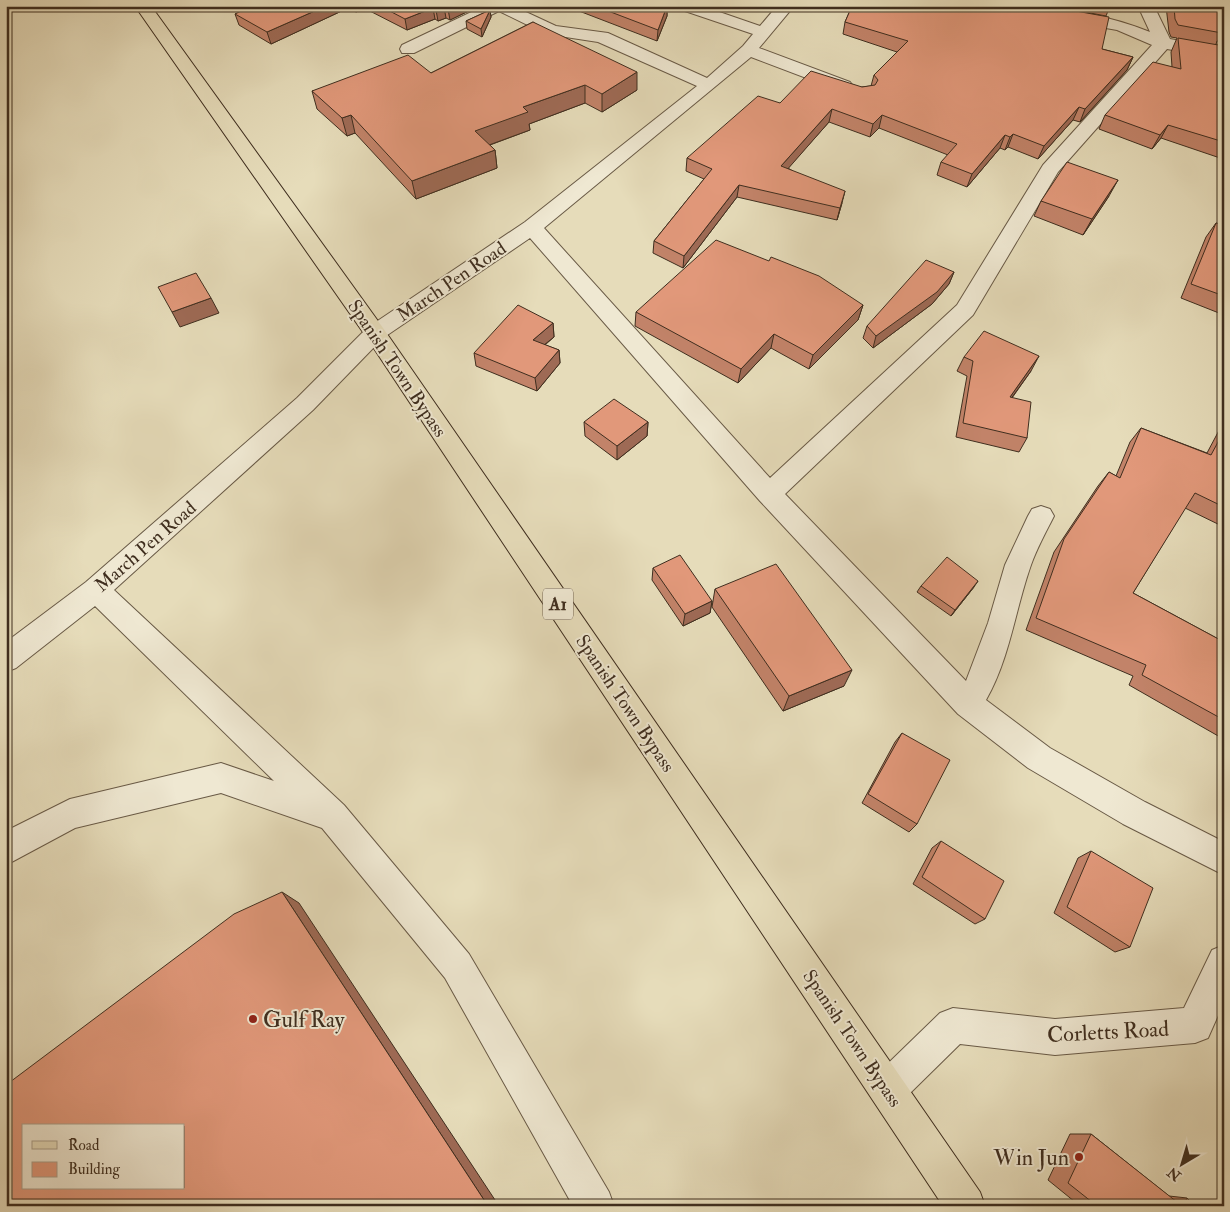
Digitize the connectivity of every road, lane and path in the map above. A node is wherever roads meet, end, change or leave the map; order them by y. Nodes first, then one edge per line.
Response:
1 (144, 6) edge
2 (499, 6) edge
3 (685, 6) edge
4 (786, 6) edge
5 (1011, 6) edge
6 (1146, 6) edge
7 (765, 34) junction
8 (1164, 44) junction
9 (408, 49) dead end
10 (749, 50) junction
11 (1224, 54) edge
12 (709, 85) junction
13 (864, 93) edge
14 (532, 227) junction
15 (374, 333) junction
16 (769, 494) junction
17 (1041, 516) dead end
18 (96, 590) junction
19 (6, 660) edge
20 (968, 704) junction
21 (333, 816) junction
22 (6, 849) edge
23 (1224, 859) edge
24 (1224, 962) edge
25 (888, 1090) junction
26 (595, 1206) edge
27 (966, 1206) edge

1 - 15 main road, Spanish Town Bypass / A1
2 - 9 street
2 - 12 street
3 - 7 street
4 - 7 street, March Pen Road
5 - 8 street
6 - 8 street
7 - 10 street, March Pen Road
8 - 11 street
8 - 16 street
10 - 12 street, March Pen Road
10 - 13 street
12 - 14 street, March Pen Road
14 - 15 street, March Pen Road
14 - 16 street
15 - 18 street, March Pen Road
15 - 25 main road, Spanish Town Bypass / A1
16 - 20 street
17 - 20 street
18 - 19 street, March Pen Road
18 - 21 street
20 - 23 street
21 - 22 street
21 - 26 street
24 - 25 street, Corletts Road
25 - 27 main road, Spanish Town Bypass / A1

